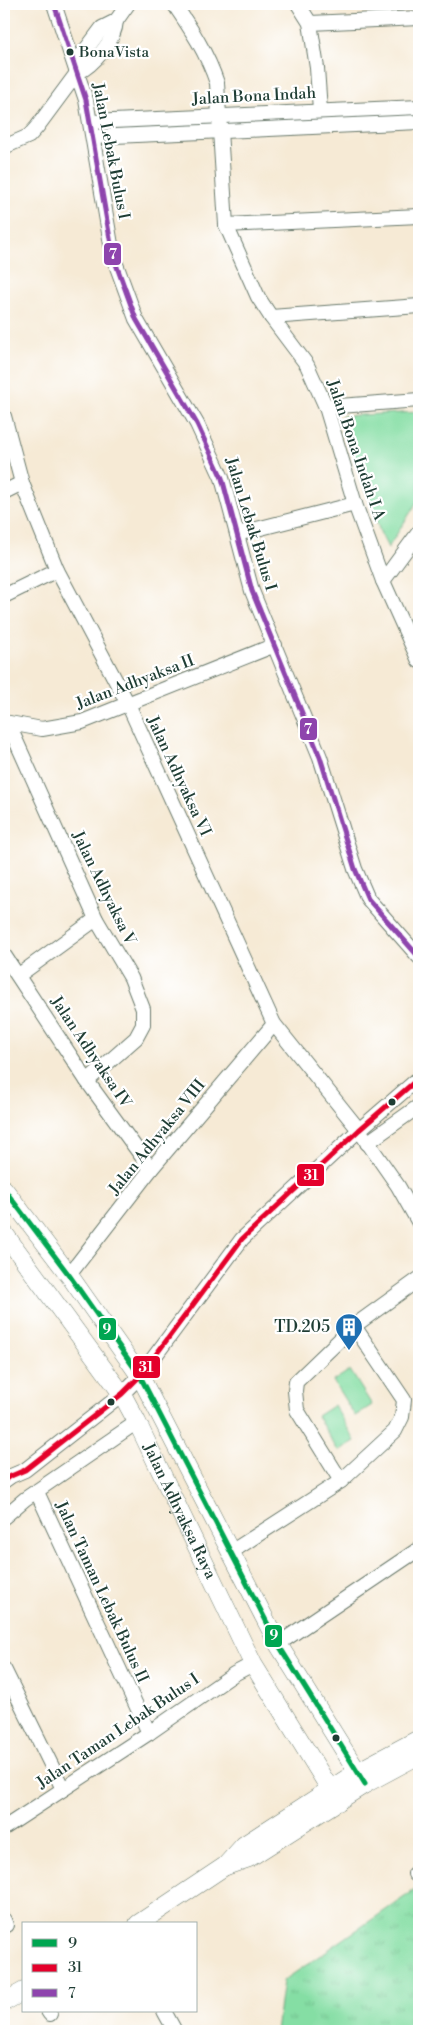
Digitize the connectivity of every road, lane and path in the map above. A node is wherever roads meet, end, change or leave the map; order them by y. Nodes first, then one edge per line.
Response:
1 (54, 4) edge
2 (128, 4) edge
3 (174, 4) edge
4 (298, 4) edge
5 (419, 18) edge
6 (310, 23) junction
7 (77, 73) junction
8 (419, 106) edge
9 (320, 110) junction
10 (220, 115) junction
11 (91, 122) junction
12 (419, 122) edge
13 (221, 131) junction
14 (93, 137) junction
15 (4, 147) edge
16 (419, 216) edge
17 (226, 225) junction
18 (419, 306) edge
19 (271, 317) junction
20 (419, 400) edge
21 (326, 407) junction
22 (4, 416) edge
23 (22, 483) junction
24 (4, 492) edge
25 (355, 504) junction
26 (419, 532) edge
27 (237, 534) junction
28 (57, 570) junction
29 (383, 581) junction
30 (4, 596) edge
31 (275, 645) junction
32 (419, 660) edge
33 (128, 704) junction
34 (6, 722) edge
35 (96, 919) junction
36 (4, 954) edge
37 (419, 957) edge
38 (19, 975) junction
39 (274, 1024) junction
40 (419, 1078) edge
41 (88, 1081) junction
42 (419, 1106) edge
43 (359, 1130) junction
44 (368, 1143) junction
45 (151, 1169) junction
46 (4, 1189) edge
47 (419, 1223) edge
48 (4, 1232) edge
49 (69, 1275) junction
50 (419, 1280) edge
51 (354, 1326) junction
52 (140, 1376) junction
53 (122, 1394) junction
54 (137, 1422) junction
55 (6, 1475) edge
56 (341, 1481) junction
57 (37, 1492) junction
58 (4, 1517) edge
59 (419, 1549) edge
60 (231, 1552) junction
61 (278, 1644) junction
62 (253, 1664) junction
63 (4, 1670) edge
64 (149, 1733) junction
65 (419, 1739) edge
66 (419, 1755) edge
67 (320, 1771) junction
68 (357, 1771) junction
69 (63, 1789) junction
70 (334, 1796) junction
71 (4, 1828) edge
72 (141, 1922) edge
73 (22, 1992) edge
74 (4, 2002) edge
75 (165, 2012) edge
76 (175, 2031) edge

1 - 7 street, Jalan Lebak Bulus I
2 - 7 street
3 - 10 street, Jalan Bona Indah I A
4 - 6 street
5 - 6 street
6 - 9 street
7 - 11 street, Jalan Lebak Bulus I
7 - 15 street
8 - 9 street, Jalan Bona Indah
9 - 10 street, Jalan Bona Indah
10 - 11 street, Jalan Bona Indah
10 - 13 street, Jalan Bona Indah I A
11 - 14 street, Jalan Lebak Bulus I
12 - 13 street, Jalan Bona Indah
13 - 14 street, Jalan Bona Indah
13 - 17 street, Jalan Bona Indah I A
14 - 27 street, Jalan Lebak Bulus I
16 - 17 street
17 - 19 street, Jalan Bona Indah I A
18 - 19 street
19 - 21 street, Jalan Bona Indah I A
20 - 21 street
21 - 25 street, Jalan Bona Indah I A
22 - 23 street, Jalan Adhyaksa VI
23 - 24 street
23 - 28 street, Jalan Adhyaksa VI
25 - 27 street
25 - 29 street, Jalan Bona Indah I A
26 - 29 street
27 - 31 street, Jalan Lebak Bulus I
28 - 30 street
28 - 33 street, Jalan Adhyaksa VI
29 - 32 street, Jalan Bona Indah I A
31 - 33 street, Jalan Adhyaksa II
31 - 37 street, Jalan Lebak Bulus I
33 - 34 street, Jalan Adhyaksa II
33 - 39 street, Jalan Adhyaksa VI
34 - 35 street, Jalan Adhyaksa V
35 - 38 street
35 - 41 street, Jalan Adhyaksa V
36 - 38 street, Jalan Adhyaksa IV
38 - 41 street, Jalan Adhyaksa IV
39 - 43 street, Jalan Adhyaksa VI
39 - 45 street, Jalan Adhyaksa VIII
40 - 43 street
41 - 45 street, Jalan Adhyaksa IV
42 - 44 street
43 - 44 street, Jalan Adhyaksa VI
43 - 52 street
44 - 47 street, Jalan Adhyaksa VI
45 - 49 street, Jalan Adhyaksa VIII
46 - 49 main road, Jalan Adhyaksa Raya
48 - 53 main road, Jalan Adhyaksa Raya
49 - 52 main road, Jalan Adhyaksa Raya
50 - 51 street
51 - 56 street
51 - 56 street
52 - 53 street
52 - 60 main road, Jalan Adhyaksa Raya
53 - 54 main road, Jalan Adhyaksa Raya
53 - 55 street
54 - 57 street
54 - 62 main road, Jalan Adhyaksa Raya
56 - 60 street
57 - 58 street
57 - 64 street, Jalan Taman Lebak Bulus II
59 - 61 street
60 - 61 main road, Jalan Adhyaksa Raya
61 - 68 main road, Jalan Adhyaksa Raya
62 - 64 street, Jalan Taman Lebak Bulus I
62 - 67 main road, Jalan Adhyaksa Raya
63 - 69 street
64 - 69 street, Jalan Taman Lebak Bulus I
65 - 68 main road
66 - 68 main road
67 - 68 main road
67 - 70 main road, Jalan Adhyaksa Raya
68 - 70 main road
69 - 71 street, Jalan Taman Lebak Bulus I
70 - 72 main road
73 - 74 main road
75 - 76 street

